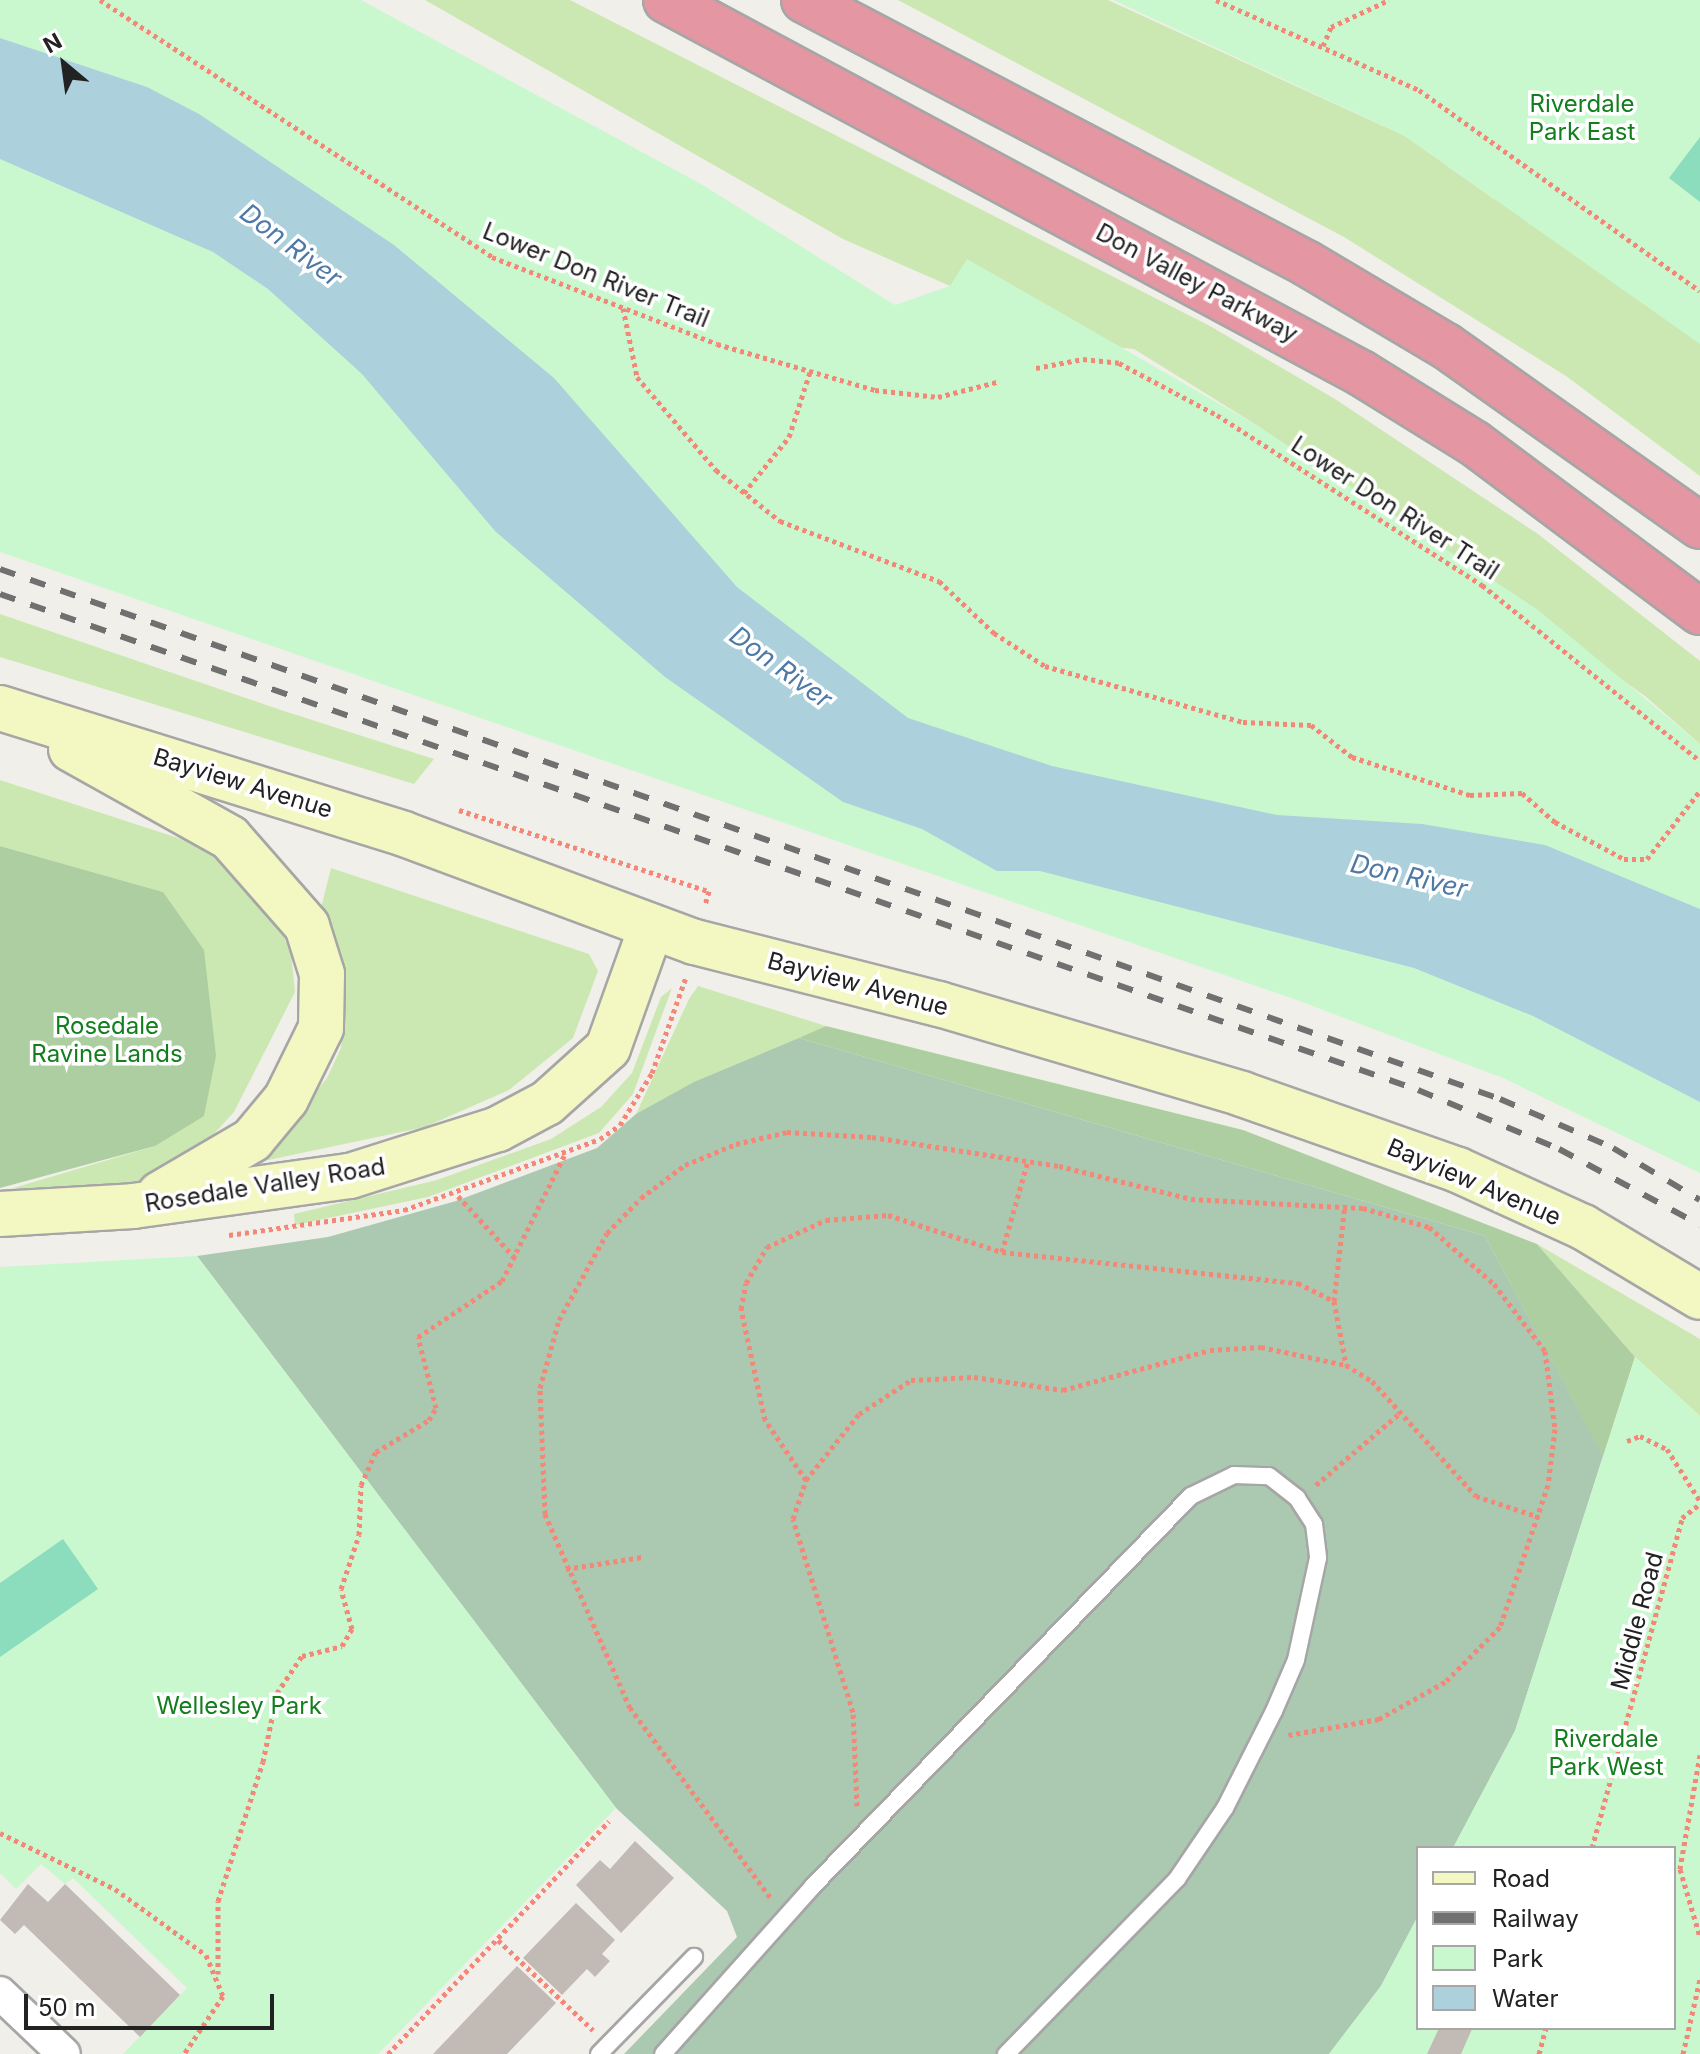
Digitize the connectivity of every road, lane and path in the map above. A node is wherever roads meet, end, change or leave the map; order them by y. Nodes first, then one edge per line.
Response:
1 (100, 0) edge
2 (666, 0) edge
3 (804, 0) edge
4 (1216, 0) edge
5 (1389, 0) edge
6 (1323, 46) junction
7 (1700, 291) edge
8 (623, 308) junction
9 (1036, 368) dead end
10 (810, 372) junction
11 (997, 382) dead end
12 (744, 493) junction
13 (1700, 526) edge
14 (1700, 612) edge
15 (0, 709) edge
16 (1700, 761) edge
17 (1700, 791) edge
18 (651, 928) junction
19 (564, 1156) dead end
20 (1028, 1161) junction
21 (458, 1196) dead end
22 (1345, 1205) junction
23 (133, 1206) junction
24 (0, 1214) edge
25 (1002, 1252) junction
26 (515, 1258) junction
27 (1700, 1297) edge
28 (1334, 1301) junction
29 (1346, 1365) junction
30 (1400, 1413) junction
31 (1627, 1441) dead end
32 (806, 1480) junction
33 (1297, 1498) junction
34 (1700, 1502) edge
35 (1539, 1517) junction
36 (642, 1557) dead end
37 (566, 1569) junction
38 (1262, 1735) junction
39 (1700, 1755) edge
40 (609, 1821) dead end
41 (0, 1833) edge
42 (855, 1843) junction
43 (1593, 1846) edge
44 (786, 1917) junction
45 (1700, 1937) edge
46 (498, 1940) junction
47 (694, 1957) dead end
48 (218, 1974) junction
49 (1700, 1979) edge
50 (0, 1993) edge
51 (1545, 2030) edge
52 (604, 2049) edge
53 (64, 2054) edge
54 (184, 2054) edge
55 (388, 2054) edge
56 (663, 2054) edge
57 (1006, 2054) edge
58 (1539, 2054) edge
59 (1683, 2054) edge

1 - 8 path, Lower Don River Trail
2 - 14 highway, Don Valley Parkway
3 - 13 highway
4 - 6 path
5 - 6 path
6 - 7 path
8 - 10 path, Lower Don River Trail
8 - 12 path
9 - 16 path, Lower Don River Trail
10 - 11 path, Lower Don River Trail
10 - 12 path
12 - 17 path
15 - 18 main road, Bayview Avenue
15 - 23 main road
18 - 23 main road, Rosedale Valley Road
18 - 27 main road, Bayview Avenue
19 - 26 path
20 - 22 path
20 - 25 path
20 - 37 path
21 - 26 path
22 - 28 path
22 - 35 path
23 - 24 main road, Rosedale Valley Road
25 - 28 path
25 - 32 path
26 - 48 path
28 - 29 path
29 - 30 path
29 - 32 path
30 - 33 path
30 - 35 path
31 - 34 path
32 - 42 path
33 - 38 lane
33 - 42 lane
34 - 43 path, Middle Road
35 - 38 path
36 - 37 path
37 - 44 path
38 - 57 lane
39 - 45 path
40 - 46 path
41 - 48 path
42 - 44 lane
44 - 56 lane
46 - 52 path
46 - 55 path
47 - 52 lane
48 - 54 path
49 - 59 path
50 - 53 street
51 - 58 path

